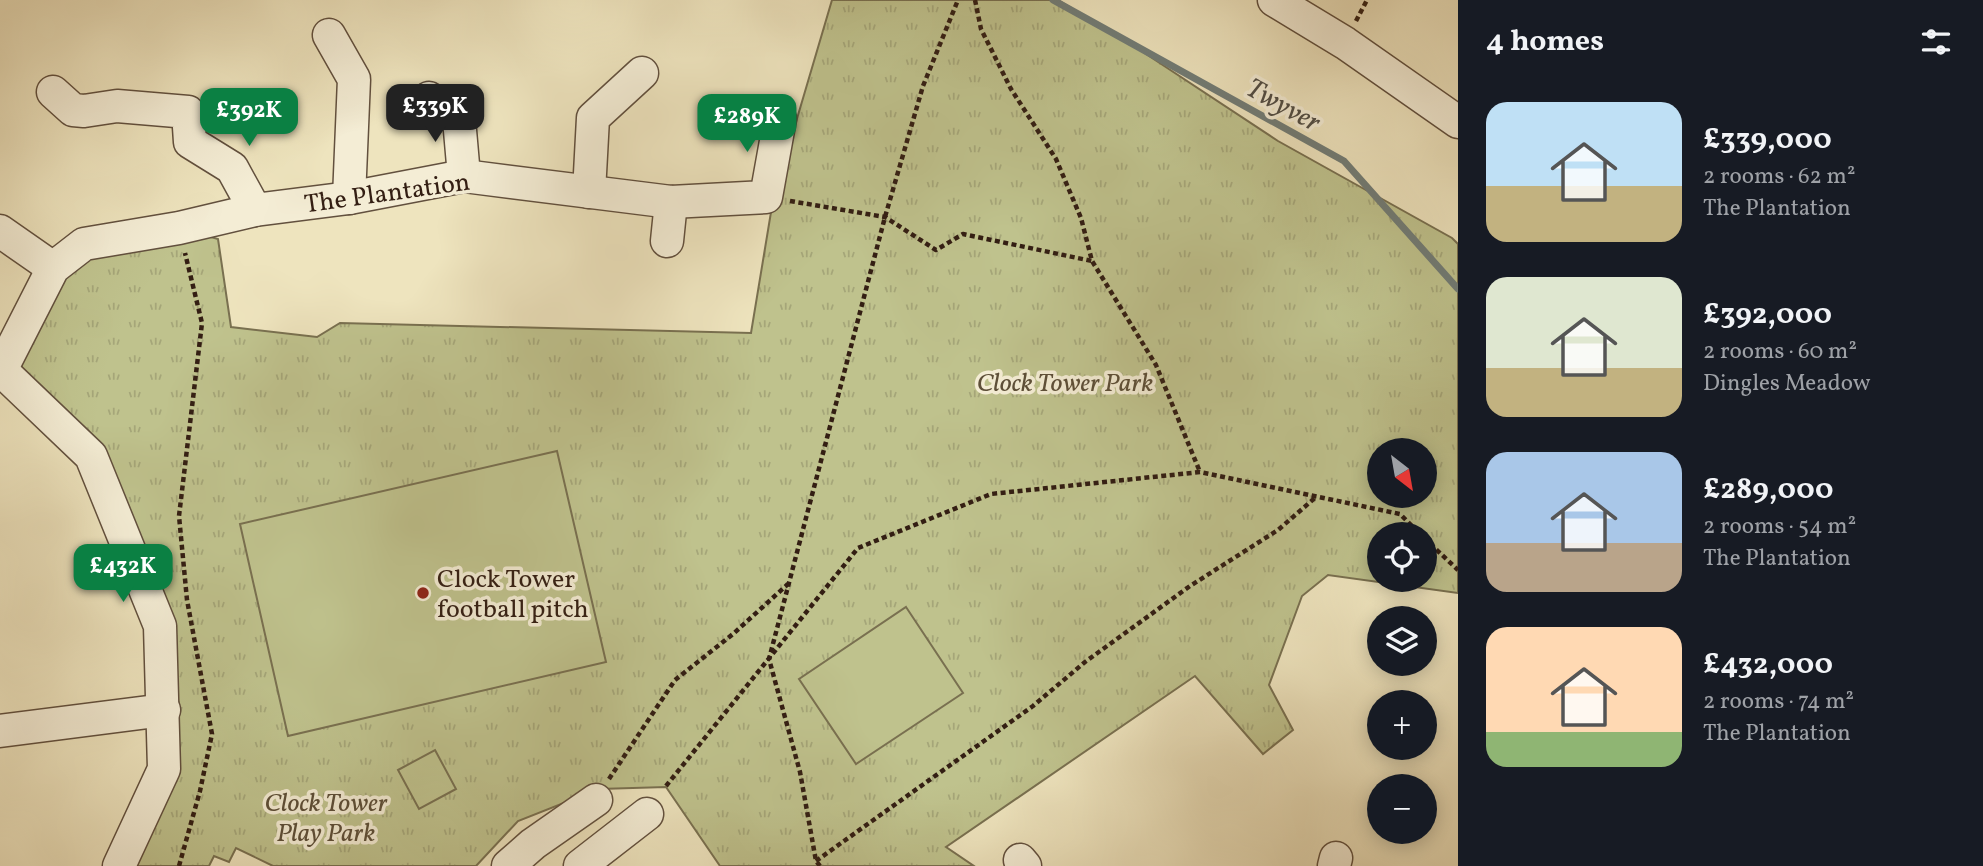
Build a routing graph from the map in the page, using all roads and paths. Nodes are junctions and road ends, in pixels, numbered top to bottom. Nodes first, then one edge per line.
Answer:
1 (958, 0) edge
2 (975, 0) edge
3 (1273, 0) edge
4 (329, 35) dead end
5 (642, 73) dead end
6 (52, 92) dead end
7 (429, 98) dead end
8 (780, 120) dead end
9 (1458, 122) edge
10 (464, 176) junction
11 (589, 192) junction
12 (766, 197) junction
13 (349, 198) junction
14 (671, 202) junction
15 (255, 210) junction
16 (885, 217) junction
17 (179, 228) junction
18 (0, 231) edge
19 (667, 241) dead end
20 (1093, 261) junction
21 (53, 268) junction
22 (1, 371) edge
23 (1200, 472) junction
24 (1317, 497) junction
25 (1408, 522) edge
26 (1437, 550) edge
27 (1458, 570) edge
28 (789, 583) junction
29 (769, 659) junction
30 (164, 710) junction
31 (0, 731) edge
32 (666, 786) dead end
33 (596, 800) joint
34 (647, 814) dead end
35 (542, 855) edge
36 (818, 864) edge
37 (119, 866) edge
38 (179, 866) edge
39 (508, 866) edge
40 (580, 866) edge

1 - 16 path
2 - 20 path
3 - 9 street
4 - 13 street
5 - 11 street
6 - 15 street
7 - 10 street
8 - 12 street
10 - 11 street, The Plantation
10 - 13 street, The Plantation
11 - 14 street, The Plantation
12 - 14 street, The Plantation
12 - 16 path
13 - 15 street, The Plantation
14 - 19 street
15 - 17 street, The Plantation
16 - 20 path
16 - 28 path
17 - 21 street, The Plantation
17 - 38 path
18 - 21 street
20 - 23 path
21 - 22 street, The Plantation
22 - 30 street, The Plantation
23 - 24 path
23 - 29 path
24 - 25 path
24 - 36 path
26 - 27 path
28 - 29 path
28 - 33 path
29 - 32 path
29 - 36 path
30 - 31 street
30 - 37 street, The Plantation
33 - 35 street
34 - 40 street
35 - 39 street

